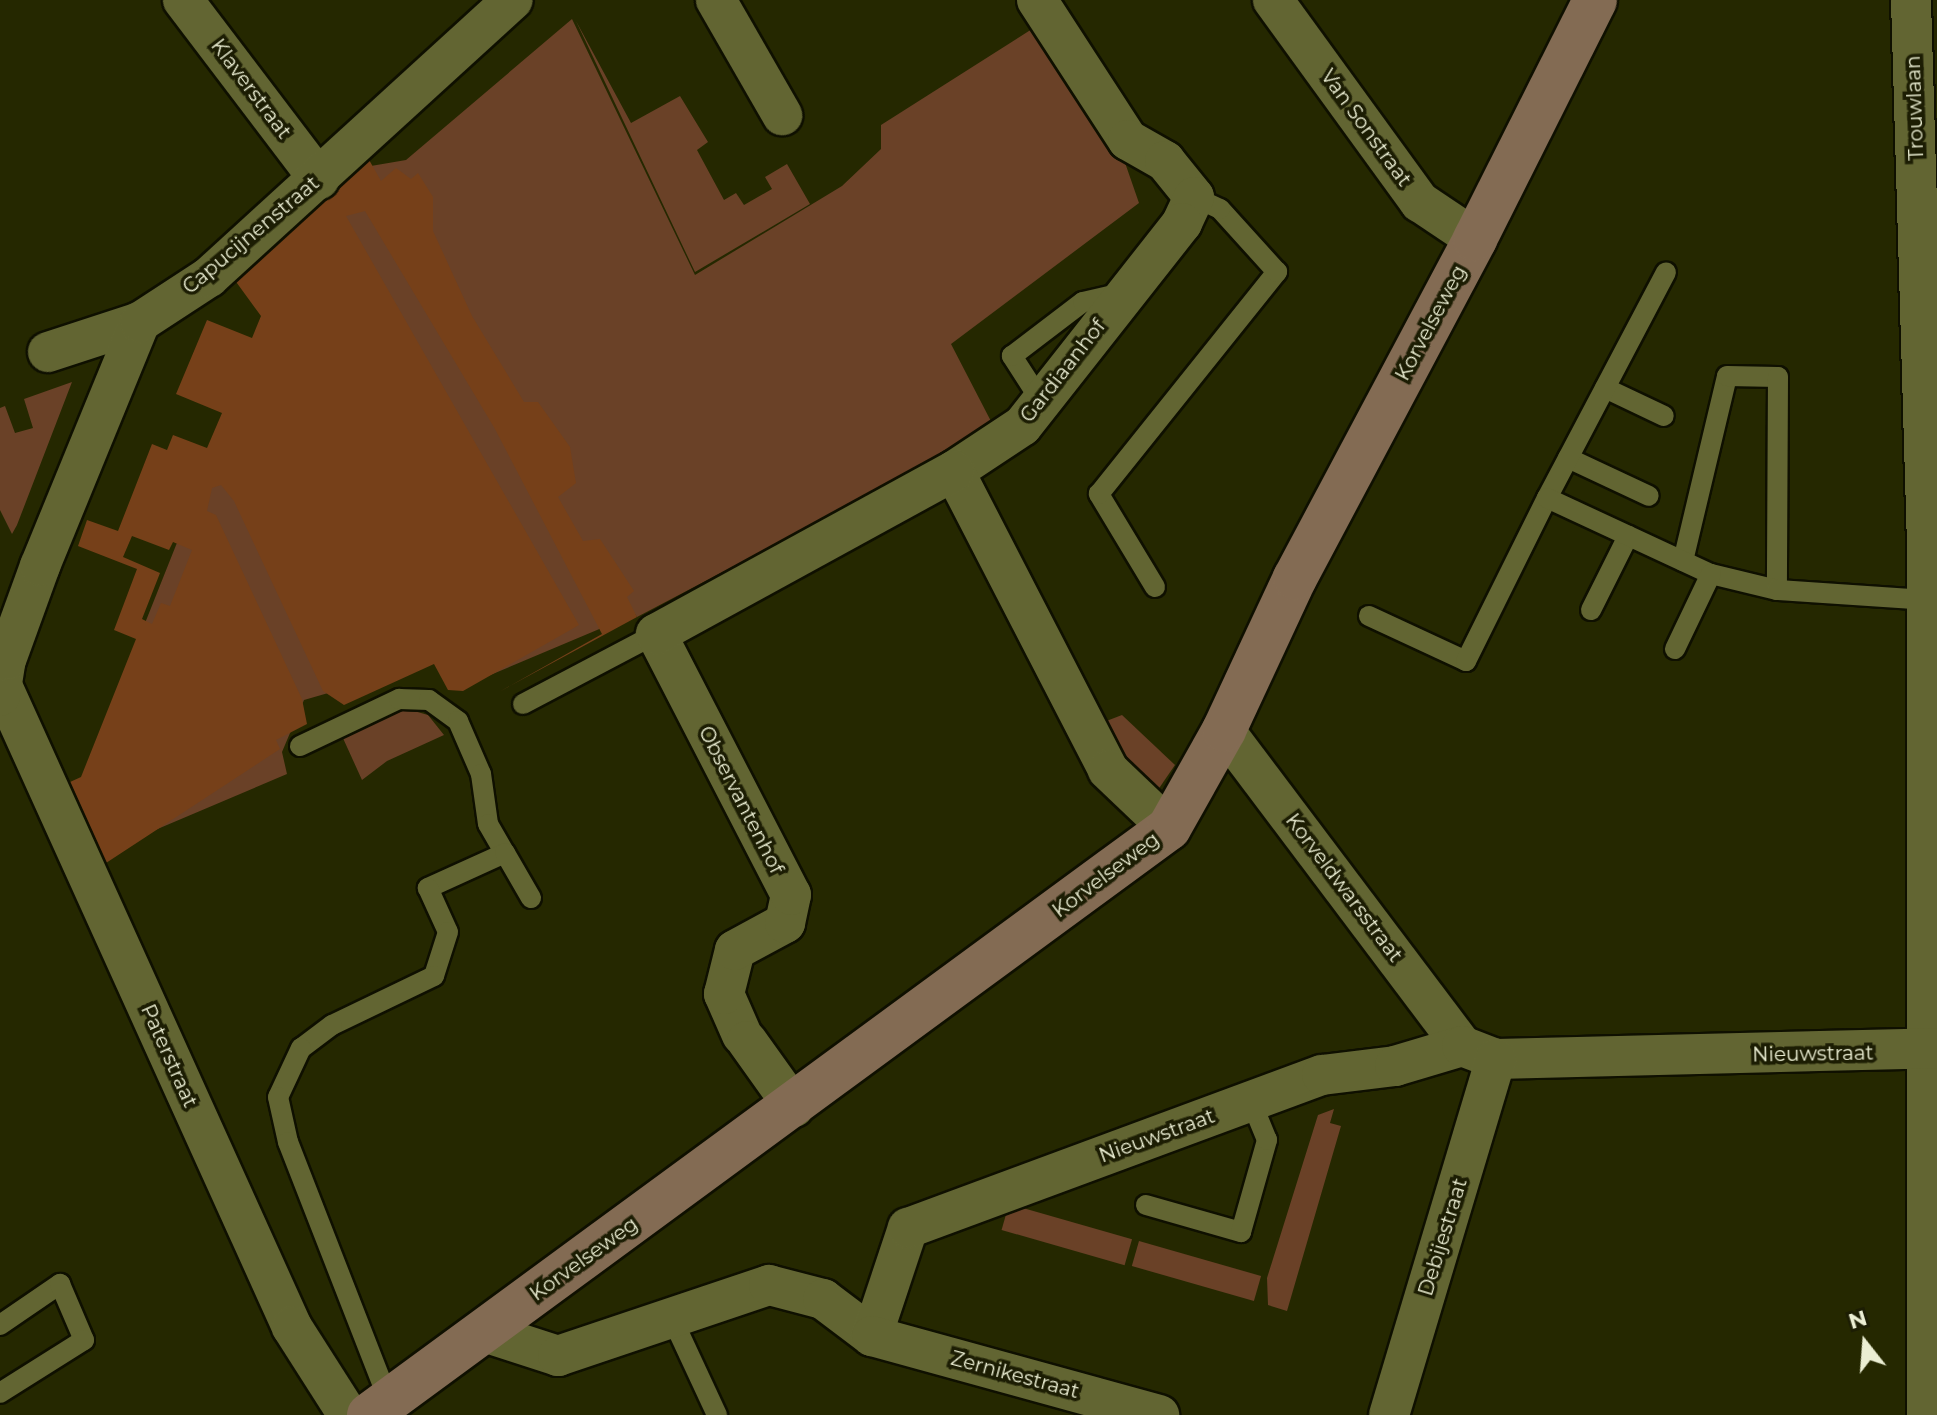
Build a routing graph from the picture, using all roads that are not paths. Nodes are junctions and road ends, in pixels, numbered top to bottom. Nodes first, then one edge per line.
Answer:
1 (183, 0) edge
2 (716, 0) edge
3 (1037, 0) edge
4 (1273, 0) edge
5 (1595, 0) edge
6 (498, 4) edge
7 (1920, 8) edge
8 (782, 115) dead end
9 (319, 179) junction
10 (1194, 197) junction
11 (1475, 239) junction
12 (1929, 264) edge
13 (1666, 272) dead end
14 (140, 322) junction
15 (48, 352) dead end
16 (1605, 388) junction
17 (1664, 416) dead end
18 (1568, 458) junction
19 (954, 471) junction
20 (1649, 496) dead end
21 (1547, 498) junction
22 (1628, 536) junction
23 (1932, 545) edge
24 (1683, 561) junction
25 (1711, 574) junction
26 (1155, 587) dead end
27 (1777, 590) junction
28 (1927, 600) junction
29 (1591, 610) dead end
30 (1369, 616) dead end
31 (656, 634) junction
32 (1675, 649) dead end
33 (3, 674) edge
34 (523, 704) dead end
35 (1224, 730) junction
36 (300, 746) dead end
37 (1169, 828) junction
38 (505, 853) junction
39 (531, 898) dead end
40 (1932, 1048) edge
41 (1479, 1053) junction
42 (1251, 1101) junction
43 (794, 1107) junction
44 (1146, 1205) dead end
45 (672, 1318) junction
46 (0, 1325) edge
47 (484, 1332) junction
48 (872, 1336) junction
49 (0, 1393) edge
50 (386, 1410) edge
51 (348, 1415) edge
52 (717, 1415) edge
53 (1159, 1415) edge
54 (1389, 1415) edge
55 (1927, 1415) edge

1 - 9 street, Klaverstraat
2 - 8 street
3 - 10 street
4 - 11 street, Van Sonstraat
5 - 11 street, Korvelseweg
6 - 9 street, Capucijnenstraat
7 - 12 street, Trouwlaan
9 - 14 street, Capucijnenstraat
10 - 19 street, Gardiaanhof
10 - 26 lane
11 - 35 street, Korvelseweg
12 - 23 street, Trouwlaan
13 - 16 lane
14 - 15 street, Capucijnenstraat
14 - 33 street
16 - 17 lane
16 - 18 lane
18 - 20 lane
18 - 21 lane
19 - 31 street
19 - 37 street
21 - 22 lane
21 - 30 lane
22 - 24 lane
22 - 29 lane
23 - 28 street, Trouwlaan
24 - 25 lane
24 - 27 lane
25 - 27 lane
25 - 32 lane
27 - 28 lane
28 - 40 street, Trouwlaan
31 - 34 lane
31 - 43 street, Observantenhof
33 - 51 street, Paterstraat
35 - 37 street, Korvelseweg
35 - 41 street, Korveldwarsstraat
36 - 38 lane
37 - 43 street, Korvelseweg
38 - 39 lane
38 - 50 lane
40 - 41 street, Nieuwstraat
40 - 55 street, Trouwlaan
41 - 42 street, Nieuwstraat
41 - 54 street, Debijestraat
42 - 44 lane
42 - 48 street, Nieuwstraat
43 - 47 street, Korvelseweg
45 - 47 street
45 - 48 street
45 - 52 lane
46 - 49 lane
47 - 50 street, Korvelseweg
48 - 53 street, Zernikestraat

